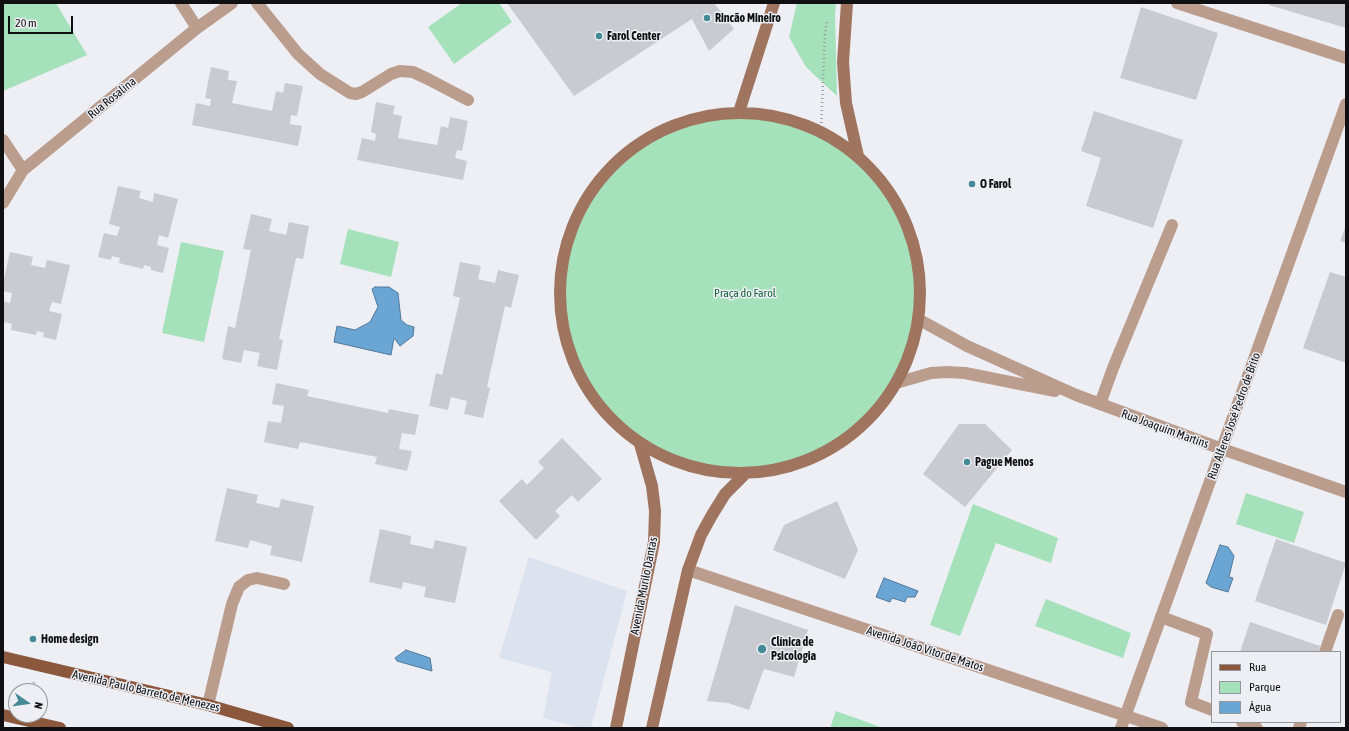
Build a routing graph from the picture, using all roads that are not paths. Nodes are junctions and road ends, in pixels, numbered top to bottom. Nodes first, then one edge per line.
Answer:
1 (181, 3) edge
2 (232, 3) edge
3 (257, 3) edge
4 (774, 3) edge
5 (847, 3) edge
6 (1177, 3) edge
7 (197, 28) junction
8 (1346, 58) edge
9 (468, 100) dead end
10 (1346, 104) edge
11 (738, 112) junction
12 (3, 140) edge
13 (858, 156) junction
14 (23, 170) junction
15 (3, 203) edge
16 (1172, 225) dead end
17 (918, 319) junction
18 (896, 383) junction
19 (1076, 396) junction
20 (1100, 404) junction
21 (640, 444) junction
22 (1222, 449) junction
23 (745, 474) junction
24 (1346, 492) edge
25 (688, 570) junction
26 (284, 584) dead end
27 (1338, 615) dead end
28 (1161, 617) junction
29 (1325, 651) edge
30 (3, 657) edge
31 (208, 705) junction
32 (1211, 710) edge
33 (3, 714) edge
34 (1126, 716) junction
35 (1244, 723) edge
36 (60, 728) edge
37 (288, 728) edge
38 (616, 728) edge
39 (652, 728) edge
40 (1121, 728) edge
41 (1162, 728) edge
42 (1257, 728) edge

1 - 7 street
2 - 7 street, Rua Rosalina
3 - 9 street
4 - 11 main road
5 - 13 main road
6 - 8 street
7 - 14 street, Rua Rosalina
10 - 22 street, Rua Alferes José Pedro de Brito
11 - 13 main road
11 - 21 main road
12 - 14 street
13 - 17 main road
14 - 15 street, Rua Rosalina
16 - 20 street
17 - 18 main road
17 - 19 street, Rua Joaquim Martins
18 - 19 street, Rua Joaquim Martins
18 - 23 main road
19 - 20 street, Rua Joaquim Martins
20 - 22 street, Rua Joaquim Martins
21 - 23 main road
21 - 38 main road, Avenida Murilo Dantas
22 - 24 street, Rua Joaquim Martins
22 - 28 street, Rua Alferes José Pedro de Brito
23 - 25 main road
25 - 34 street, Avenida João Vitor de Matos
25 - 39 main road
26 - 31 street
27 - 29 street
28 - 32 street
28 - 34 street, Rua Alferes José Pedro de Brito
30 - 31 main road, Avenida Paulo Barreto de Menezes
31 - 37 main road, Avenida Paulo Barreto de Menezes
33 - 36 main road
34 - 40 street, Rua Alferes José Pedro de Brito
34 - 41 street, Avenida João Vitor de Matos
35 - 42 street

